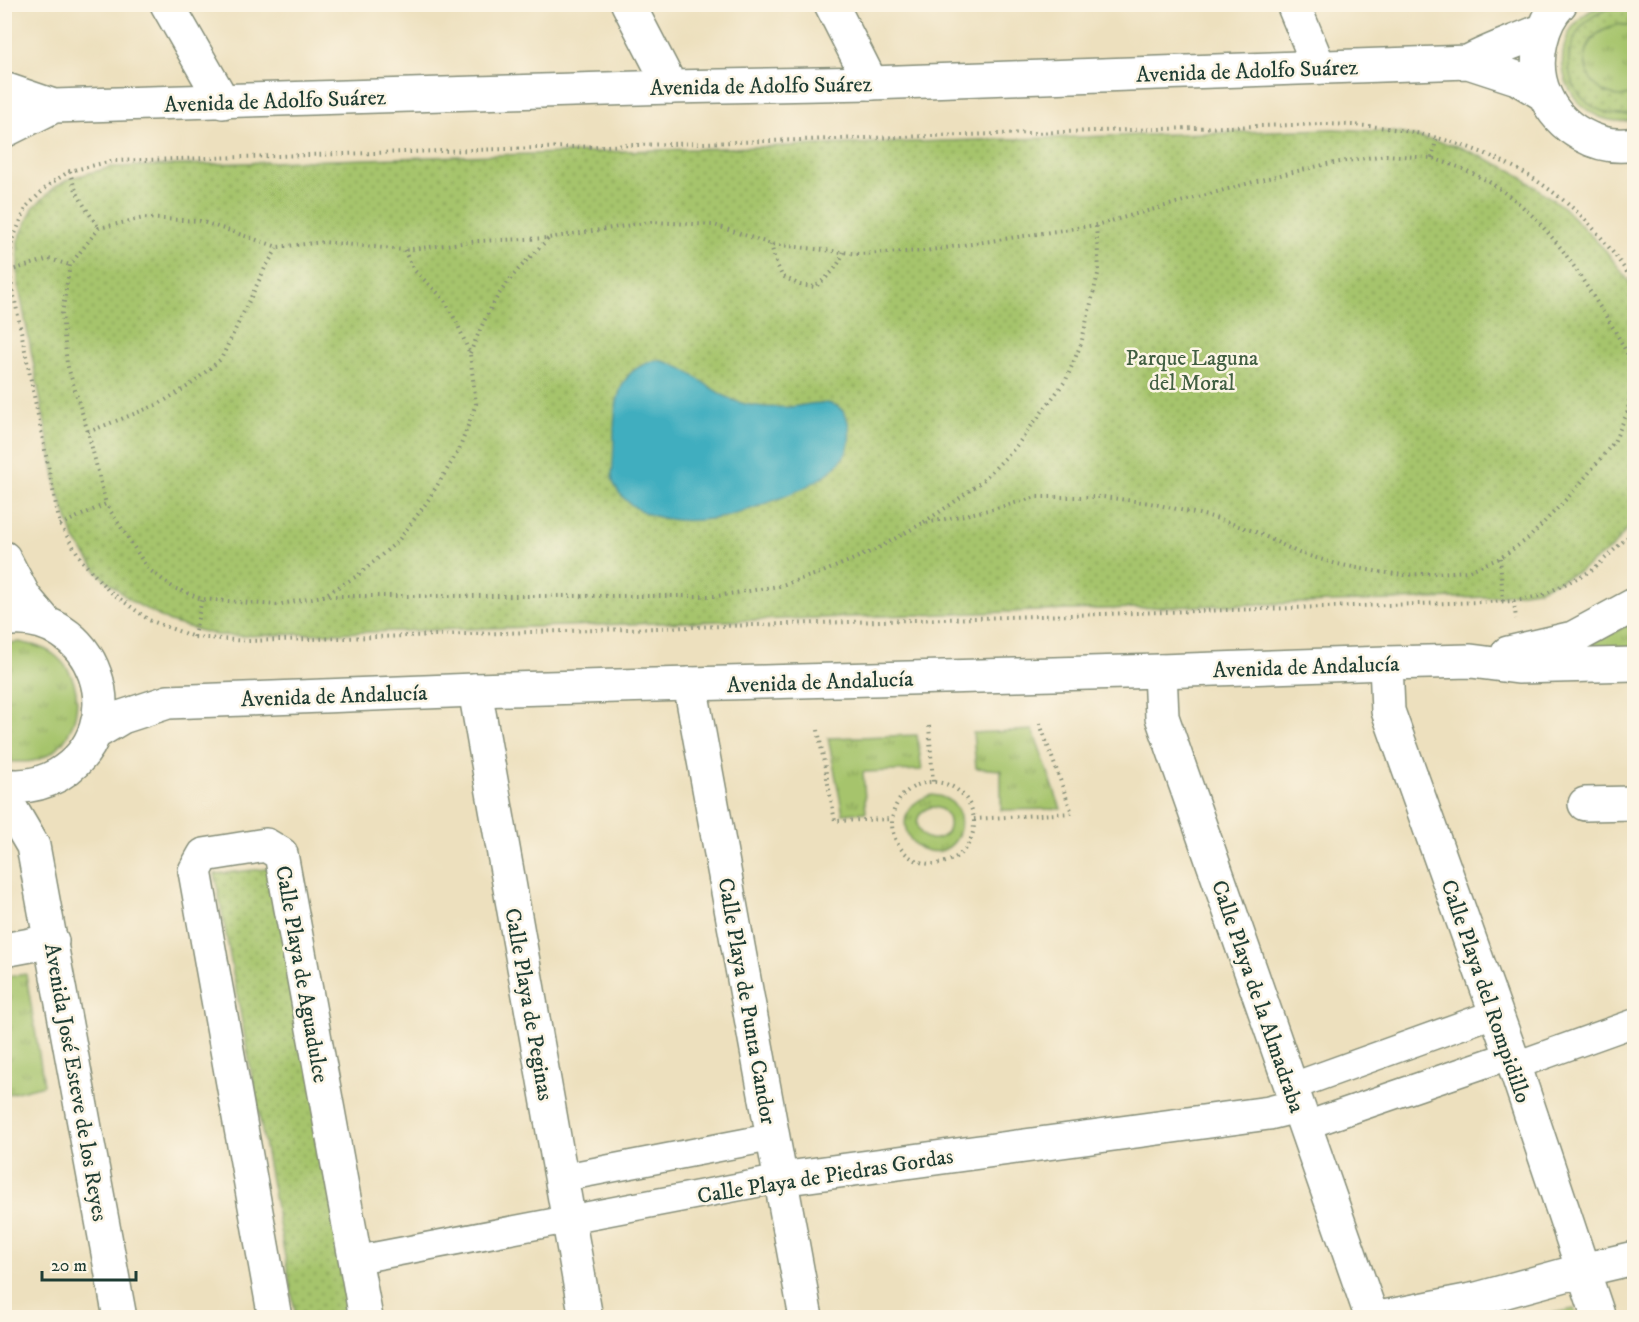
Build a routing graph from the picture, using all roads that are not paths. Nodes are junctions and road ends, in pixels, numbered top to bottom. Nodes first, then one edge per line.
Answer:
1 (167, 4) edge
2 (628, 4) edge
3 (831, 4) edge
4 (1293, 4) edge
5 (1551, 17) edge
6 (1468, 62) junction
7 (1319, 67) junction
8 (871, 83) junction
9 (670, 87) junction
10 (4, 89) edge
11 (1545, 95) junction
12 (223, 102) junction
13 (54, 106) junction
14 (4, 131) edge
15 (1632, 148) edge
16 (4, 558) edge
17 (1635, 605) edge
18 (4, 620) edge
19 (47, 624) junction
20 (1471, 661) junction
21 (1386, 663) junction
22 (1635, 664) edge
23 (1160, 671) junction
24 (97, 676) junction
25 (690, 684) junction
26 (475, 690) junction
27 (168, 702) junction
28 (95, 733) junction
29 (50, 779) junction
30 (4, 785) edge
31 (4, 800) edge
32 (1635, 803) edge
33 (1585, 804) dead end
34 (33, 846) junction
35 (52, 941) junction
36 (4, 950) edge
37 (1496, 1013) junction
38 (1635, 1023) edge
39 (1513, 1060) junction
40 (1297, 1106) junction
41 (773, 1137) junction
42 (561, 1178) junction
43 (780, 1179) junction
44 (568, 1219) junction
45 (1635, 1258) edge
46 (355, 1260) junction
47 (1583, 1270) junction
48 (120, 1317) edge
49 (275, 1317) edge
50 (366, 1317) edge
51 (586, 1317) edge
52 (806, 1317) edge
53 (1372, 1317) edge
54 (1380, 1317) edge
55 (1599, 1317) edge

1 - 12 street
2 - 9 street
3 - 8 street
4 - 7 street
5 - 6 street, Avenida de Adolfo Suárez
5 - 11 street
6 - 7 street, Avenida de Adolfo Suárez
6 - 11 street, Avenida de Adolfo Suárez
7 - 8 street, Avenida de Adolfo Suárez
8 - 9 street, Avenida de Adolfo Suárez
9 - 12 street, Avenida de Adolfo Suárez
10 - 13 street, Avenida de Adolfo Suárez
11 - 15 street
12 - 13 street, Avenida de Adolfo Suárez
13 - 14 street, Avenida de Adolfo Suárez
16 - 19 street
17 - 20 street, Avenida de Andalucía
18 - 19 street
19 - 24 street
20 - 21 street, Avenida de Andalucía
20 - 22 street, Avenida de Andalucía
21 - 23 street, Avenida de Andalucía
21 - 37 street, Calle Playa del Rompidillo
23 - 25 street, Avenida de Andalucía
23 - 40 street, Calle Playa de la Almadraba
24 - 27 street, Avenida de Andalucía
24 - 28 street
25 - 26 street, Avenida de Andalucía
25 - 41 street, Calle Playa de Punta Candor
26 - 27 street, Avenida de Andalucía
26 - 42 street, Calle Playa de Peginas
27 - 28 street, Avenida de Andalucía
28 - 29 street
29 - 30 street
29 - 34 street, Avenida José Esteve de los Reyes
31 - 34 street, Avenida José Esteve de los Reyes
32 - 33 street
34 - 35 street, Avenida José Esteve de los Reyes
35 - 36 street
35 - 48 street, Avenida José Esteve de los Reyes
37 - 39 street, Calle Playa del Rompidillo
37 - 40 street
38 - 39 street
39 - 40 street
39 - 47 street, Calle Playa del Rompidillo
40 - 43 street, Calle Playa de Piedras Gordas
40 - 53 street, Calle Playa de la Almadraba
41 - 42 street, Calle Playa de Piedras Gordas
41 - 43 street, Calle Playa de Punta Candor
42 - 44 street, Calle Playa de Peginas
43 - 44 street, Calle Playa de Piedras Gordas
43 - 52 street, Calle Playa de Punta Candor
44 - 46 street, Calle Playa de Piedras Gordas
44 - 51 street, Calle Playa de Peginas
45 - 47 street
46 - 49 street, Calle Playa de Aguadulce
46 - 50 street, Calle Playa de Aguadulce
47 - 54 street
47 - 55 street, Calle Playa del Rompidillo

